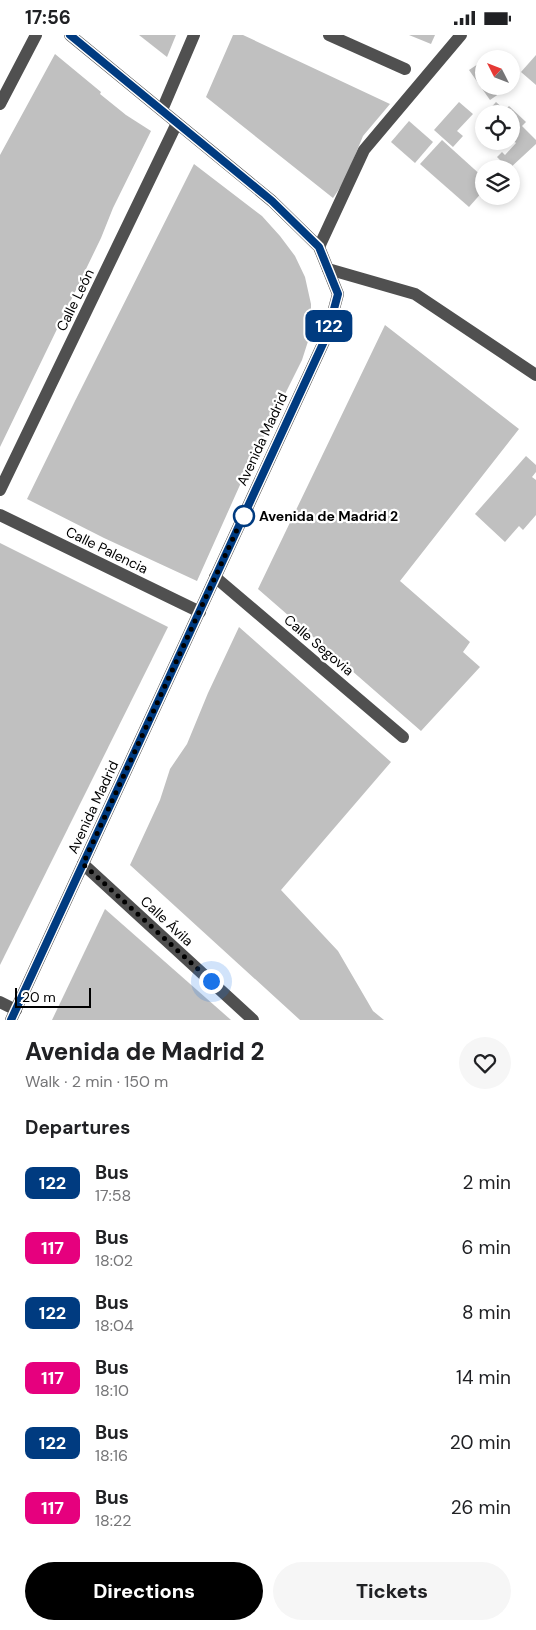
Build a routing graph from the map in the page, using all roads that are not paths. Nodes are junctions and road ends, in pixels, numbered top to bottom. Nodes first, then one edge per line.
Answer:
1 (36, 35) edge
2 (70, 35) edge
3 (194, 35) edge
4 (329, 35) edge
5 (462, 35) edge
6 (406, 69) dead end
7 (0, 104) edge
8 (162, 110) junction
9 (177, 123) junction
10 (319, 247) junction
11 (328, 269) junction
12 (536, 375) edge
13 (0, 490) edge
14 (0, 515) edge
15 (215, 577) junction
16 (200, 612) junction
17 (403, 737) dead end
18 (83, 864) junction
19 (0, 1002) edge
20 (13, 1015) edge
21 (253, 1020) edge

1 - 7 street
2 - 8 street, Avenida Madrid
3 - 8 street
4 - 6 street
5 - 10 street
8 - 9 street, Avenida Madrid
9 - 10 street, Avenida Madrid
9 - 13 street, Calle León
10 - 11 street, Avenida Madrid
11 - 12 street
11 - 15 street, Avenida Madrid
14 - 16 street, Calle Palencia
15 - 16 street, Avenida Madrid
15 - 17 street, Calle Segovia
16 - 18 street, Avenida Madrid
18 - 20 street, Avenida Madrid
18 - 21 street, Calle Ávila
19 - 20 street

